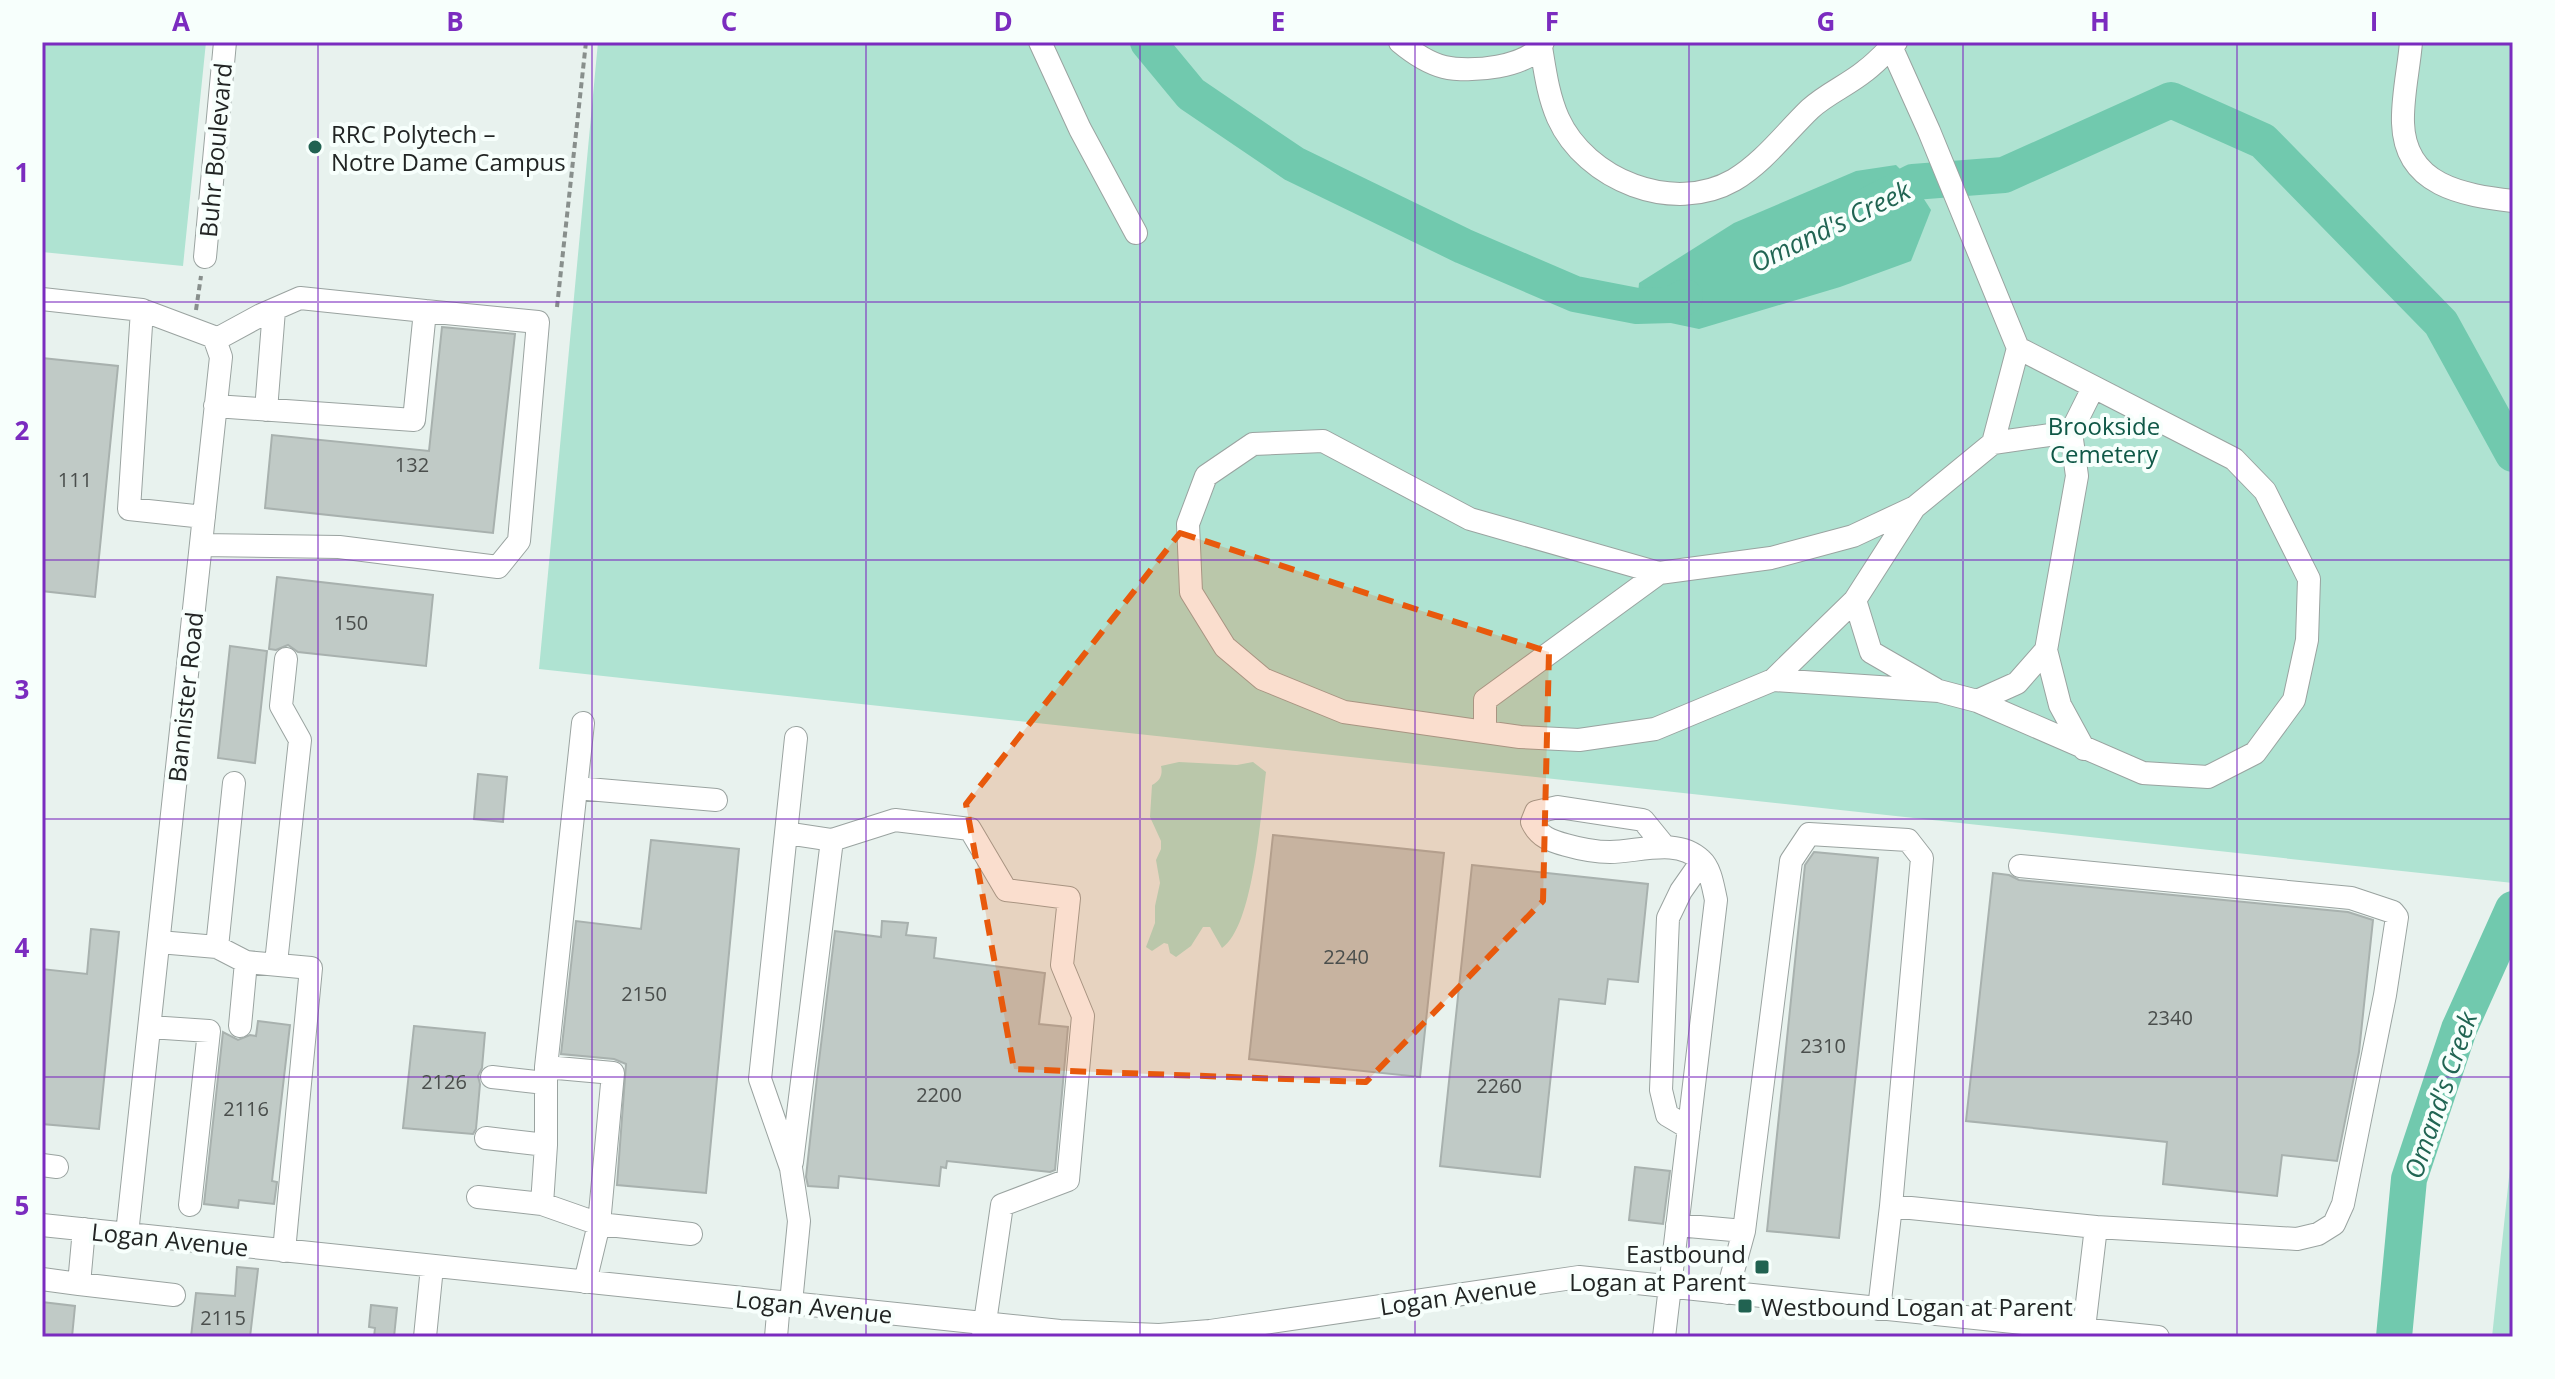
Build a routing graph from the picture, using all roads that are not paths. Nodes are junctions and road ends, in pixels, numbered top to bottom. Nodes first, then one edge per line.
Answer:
1 (225, 42) edge
2 (1040, 42) edge
3 (1400, 42) edge
4 (2411, 42) edge
5 (1892, 43) edge
6 (1542, 44) edge
7 (2513, 201) edge
8 (1136, 233) dead end
9 (205, 257) road end
10 (42, 299) edge
11 (142, 310) junction
12 (274, 310) junction
13 (425, 311) junction
14 (215, 340) junction
15 (2018, 348) junction
16 (2093, 388) junction
17 (215, 406) junction
18 (266, 410) junction
19 (2071, 432) junction
20 (1993, 443) junction
21 (1915, 507) junction
22 (204, 517) junction
23 (201, 545) junction
24 (1659, 573) junction
25 (1855, 600) junction
26 (2046, 650) junction
27 (286, 659) dead end
28 (1773, 680) junction
29 (1939, 691) junction
30 (1977, 701) junction
31 (583, 723) dead end
32 (1485, 732) junction
33 (796, 738) dead end
34 (2084, 749) junction
35 (234, 783) dead end
36 (576, 788) junction
37 (716, 800) dead end
38 (786, 833) junction
39 (832, 840) junction
40 (1665, 847) junction
41 (1702, 861) junction
42 (2020, 866) dead end
43 (159, 942) junction
44 (217, 947) junction
45 (246, 962) junction
46 (276, 963) junction
47 (240, 1026) dead end
48 (150, 1027) junction
49 (545, 1075) junction
50 (492, 1077) dead end
51 (1689, 1128) junction
52 (486, 1138) dead end
53 (546, 1145) junction
54 (791, 1168) junction
55 (478, 1197) dead end
56 (542, 1204) junction
57 (190, 1205) dead end
58 (1891, 1206) junction
59 (599, 1224) junction
60 (42, 1225) edge
61 (1677, 1225) junction
62 (2096, 1227) junction
63 (84, 1229) junction
64 (1744, 1231) junction
65 (127, 1234) junction
66 (691, 1234) dead end
67 (284, 1251) junction
68 (432, 1267) junction
69 (42, 1279) edge
70 (585, 1282) junction
71 (79, 1284) junction
72 (1669, 1287) junction
73 (1727, 1293) junction
74 (174, 1295) dead end
75 (785, 1303) junction
76 (1879, 1309) junction
77 (984, 1330) edge
78 (2083, 1334) edge
79 (425, 1337) edge
80 (776, 1337) edge
81 (1664, 1337) edge
82 (2158, 1337) edge

1 - 9 street, Buhr Boulevard
2 - 8 street
3 - 6 street
4 - 7 street
5 - 6 street
5 - 15 street
10 - 11 street
11 - 14 street
11 - 22 street
12 - 13 street
12 - 14 street
12 - 18 street
13 - 18 street
13 - 23 street
14 - 17 street, Bannister Road
15 - 16 street
15 - 20 street
16 - 19 street
16 - 34 street
17 - 18 street
17 - 22 street, Bannister Road
19 - 20 street
19 - 26 street
20 - 21 street
21 - 24 street
21 - 25 street
22 - 23 street, Bannister Road
23 - 43 street, Bannister Road
24 - 32 street
24 - 32 street
25 - 28 street
25 - 29 street
26 - 30 street
26 - 34 street
27 - 46 street
28 - 29 street
28 - 32 street
29 - 30 street
30 - 34 street
31 - 36 street
33 - 38 street
35 - 44 street
36 - 37 street
36 - 49 street
38 - 39 street
38 - 54 street
39 - 54 street
39 - 77 street
40 - 40 street
40 - 41 street
41 - 51 street
41 - 51 street
42 - 62 street
43 - 44 street
43 - 48 street, Bannister Road
44 - 45 street
45 - 46 street
45 - 47 street
46 - 67 street
48 - 57 street
48 - 65 street, Bannister Road
49 - 50 street
49 - 53 street
49 - 59 street
51 - 61 street
52 - 53 street
53 - 56 street
54 - 75 street
55 - 56 street
56 - 59 street
58 - 62 street
58 - 64 street
58 - 76 street
59 - 66 street
59 - 70 street
60 - 63 street, Logan Avenue
61 - 64 street
61 - 72 street
62 - 78 street
63 - 65 street, Logan Avenue
63 - 71 street
64 - 73 street
65 - 67 street, Logan Avenue
67 - 68 street, Logan Avenue
68 - 70 street, Logan Avenue
68 - 79 street
69 - 71 street
70 - 75 street, Logan Avenue
71 - 74 street
72 - 73 street, Logan Avenue
72 - 77 street, Logan Avenue
72 - 81 street
73 - 76 street, Logan Avenue
75 - 77 street, Logan Avenue
75 - 80 street
76 - 78 street, Logan Avenue
78 - 82 street, Logan Avenue

